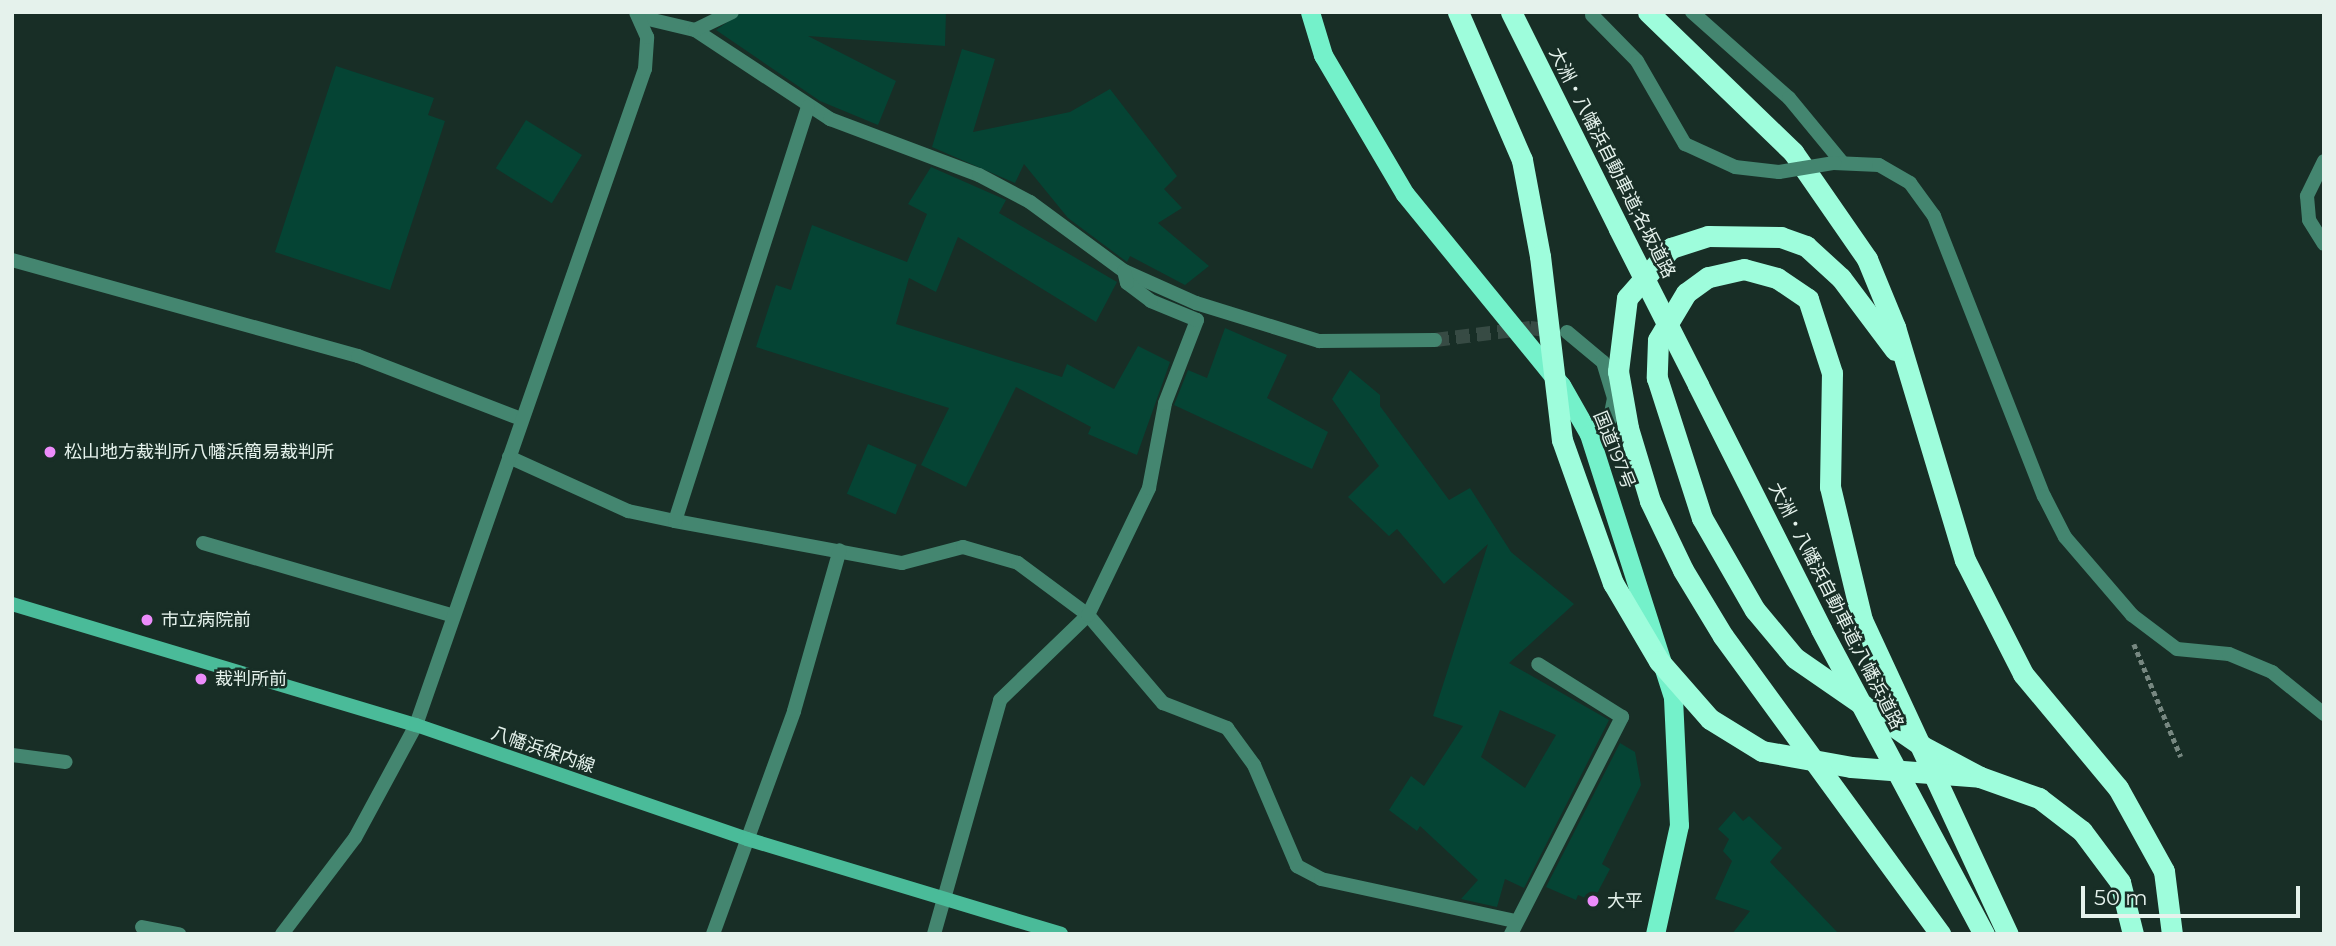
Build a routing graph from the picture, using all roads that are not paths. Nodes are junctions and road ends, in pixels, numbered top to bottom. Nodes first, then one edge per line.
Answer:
1 (732, 12) edge
2 (1310, 12) edge
3 (1458, 12) edge
4 (1511, 12) edge
5 (1648, 12) edge
6 (1692, 12) edge
7 (638, 15) edge
8 (1592, 15) dead end
9 (695, 30) junction
10 (808, 107) junction
11 (2324, 161) edge
12 (1838, 162) junction
13 (2324, 244) edge
14 (12, 260) edge
15 (1124, 271) junction
16 (1653, 296) joint
17 (1567, 332) tunnel mouth
18 (1436, 340) tunnel mouth
19 (1905, 363) junction
20 (521, 418) junction
21 (1589, 434) junction
22 (509, 457) junction
23 (675, 521) junction
24 (204, 543) dead end
25 (840, 550) junction
26 (12, 604) edge
27 (451, 615) junction
28 (1088, 615) junction
29 (1538, 664) dead end
30 (2324, 714) edge
31 (416, 725) junction
32 (12, 755) edge
33 (66, 762) dead end
34 (1980, 777) junction
35 (747, 839) junction
36 (945, 899) junction
37 (142, 927) dead end
38 (1514, 927) edge
39 (179, 934) edge
40 (282, 934) edge
41 (713, 934) edge
42 (934, 934) edge
43 (1061, 934) edge
44 (1655, 934) edge
45 (1940, 934) edge
46 (1984, 934) edge
47 (2008, 934) edge
48 (2133, 934) edge
49 (2172, 934) edge

1 - 9 street
2 - 21 highway, 国道197号
3 - 34 highway, bridge
4 - 16 highway, 大洲・八幡浜自動車道;名坂道路, bridge
5 - 19 highway
6 - 12 street
7 - 9 street
7 - 20 street
8 - 12 street, bridge
9 - 10 street
10 - 15 street
10 - 23 street
11 - 13 street
12 - 30 street
14 - 20 street
15 - 18 street
15 - 28 street
16 - 46 highway, 大洲・八幡浜自動車道;八幡浜道路, bridge
17 - 21 street
19 - 45 highway, bridge
19 - 49 highway
20 - 22 street
21 - 44 highway, 国道197号
22 - 23 street
22 - 27 street
23 - 25 street
24 - 27 street
25 - 28 street
25 - 35 street
26 - 31 main road, 八幡浜保内線
27 - 31 street
28 - 36 street
28 - 38 street
29 - 38 street
31 - 35 main road, 八幡浜保内線
31 - 40 street
32 - 33 street
34 - 47 highway, bridge
34 - 48 highway
35 - 36 main road, 八幡浜保内線
35 - 41 street
36 - 42 street
36 - 43 main road, 八幡浜保内線
37 - 39 street

